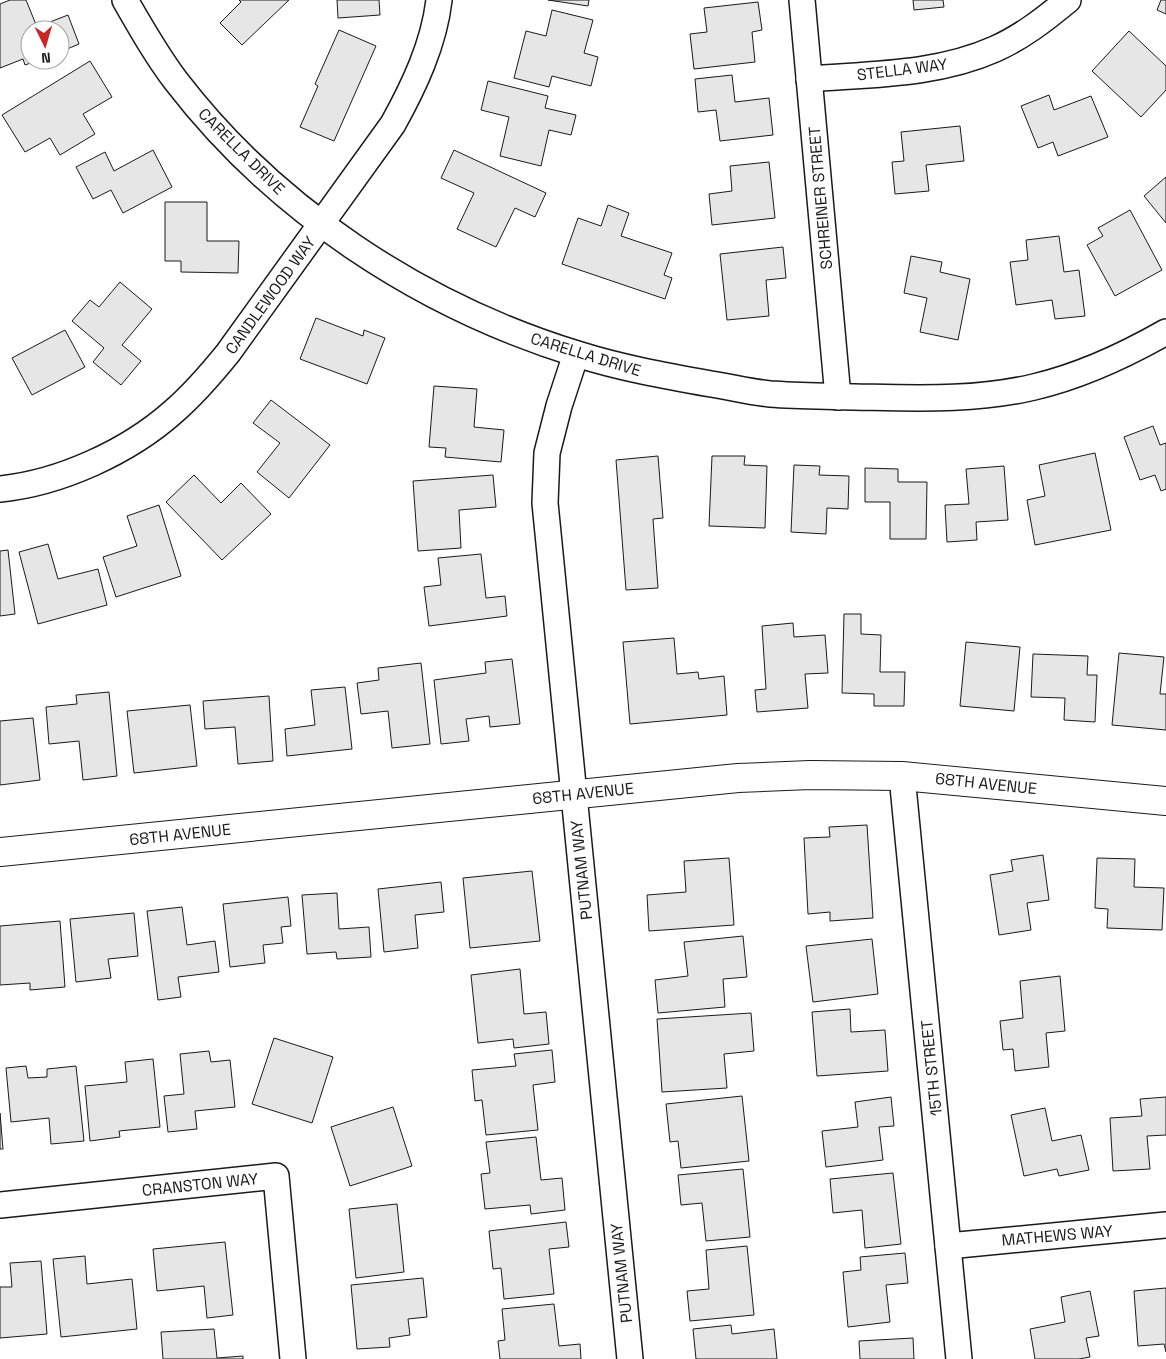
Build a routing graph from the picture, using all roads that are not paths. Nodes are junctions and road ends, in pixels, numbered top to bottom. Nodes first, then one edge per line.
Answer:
1 (125, 0) edge
2 (440, 0) edge
3 (802, 0) edge
4 (1068, 0) edge
5 (810, 79) junction
6 (322, 224) junction
7 (1166, 332) edge
8 (576, 354) junction
9 (838, 396) junction
10 (0, 489) edge
11 (902, 776) junction
12 (573, 794) junction
13 (1166, 801) edge
14 (0, 852) edge
15 (0, 1205) edge
16 (1166, 1225) edge
17 (948, 1246) junction
18 (294, 1359) edge
19 (630, 1359) edge
20 (959, 1359) edge

1 - 6 street, CARELLA DRIVE
2 - 6 street, CANDLEWOOD WAY
3 - 5 street, SCHREINER STREET
4 - 5 street, STELLA WAY
5 - 9 street, SCHREINER STREET
6 - 8 street, CARELLA DRIVE
6 - 10 street, CANDLEWOOD WAY
7 - 9 street, CARELLA DRIVE
8 - 9 street, CARELLA DRIVE
8 - 12 street, PUTNAM WAY
11 - 12 street, 68TH AVENUE
11 - 13 street, 68TH AVENUE
11 - 17 street, 15TH STREET
12 - 14 street, 68TH AVENUE
12 - 19 street, PUTNAM WAY
15 - 18 street, CRANSTON WAY
16 - 17 street, MATHEWS WAY
17 - 20 street, 15TH STREET

